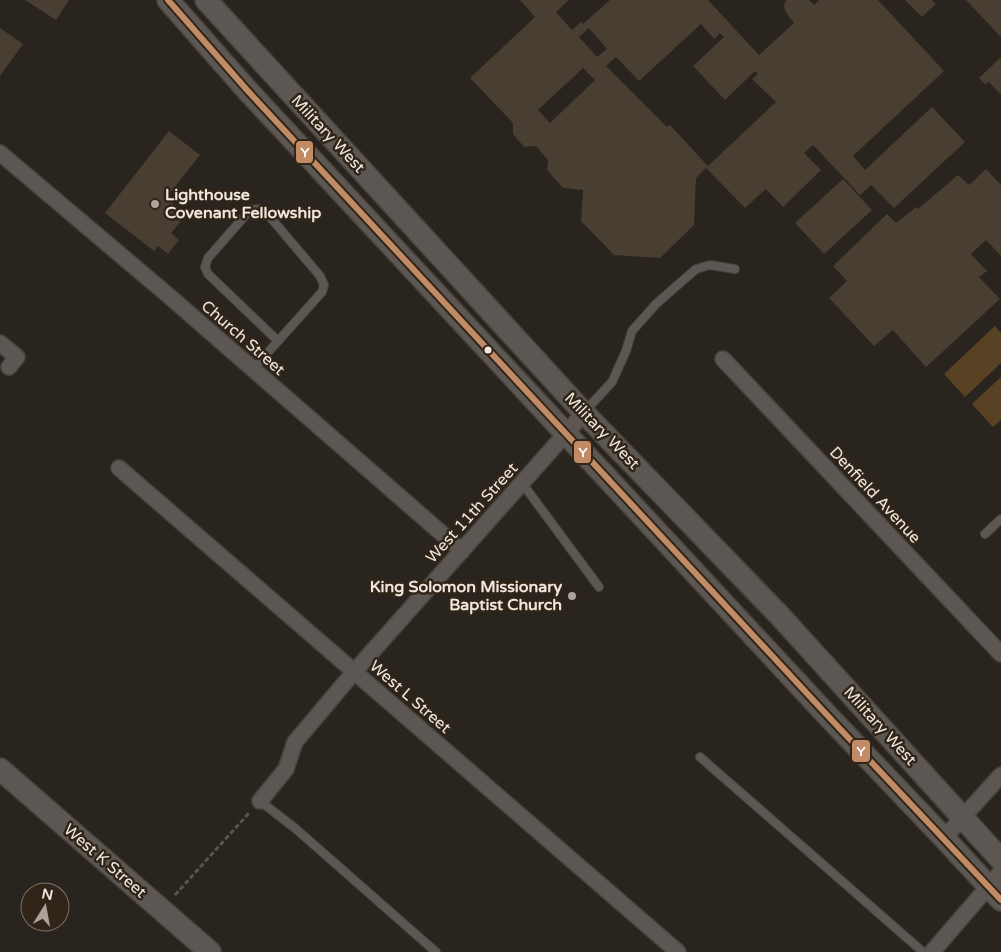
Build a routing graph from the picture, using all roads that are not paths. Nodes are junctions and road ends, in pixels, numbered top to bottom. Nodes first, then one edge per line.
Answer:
1 (168, 0) edge
2 (206, 0) edge
3 (0, 153) edge
4 (735, 269) dead end
5 (278, 341) junction
6 (0, 343) edge
7 (723, 359) dead end
8 (9, 367) dead end
9 (253, 369) junction
10 (584, 412) junction
11 (566, 433) junction
12 (119, 468) dead end
13 (522, 482) junction
14 (1001, 519) edge
15 (985, 534) dead end
16 (462, 551) junction
17 (599, 587) dead end
18 (1001, 654) edge
19 (354, 672) junction
20 (700, 757) dead end
21 (0, 769) edge
22 (1001, 776) edge
23 (260, 801) joint
24 (963, 819) junction
25 (944, 838) junction
26 (1001, 860) edge
27 (997, 886) edge
28 (210, 952) edge
29 (436, 952) edge
30 (678, 952) edge
31 (923, 952) edge
32 (932, 952) edge

1 - 11 main road, Military West
2 - 10 main road, Military West
3 - 9 street, Church Street
4 - 10 lane
5 - 5 lane
5 - 9 lane
6 - 8 street
7 - 18 street, Denfield Avenue
9 - 16 street, Church Street
10 - 11 street, West 11th Street
10 - 24 main road, Military West
11 - 13 street, West 11th Street
11 - 25 main road, Military West
12 - 19 street, West L Street
13 - 16 street, West 11th Street
13 - 17 lane
14 - 15 lane
16 - 19 street, West 11th Street
19 - 23 street, West 11th Street
19 - 30 street, West L Street
20 - 31 lane
21 - 28 main road, West K Street
22 - 24 street
23 - 29 lane
24 - 25 street
24 - 26 main road, Military West
25 - 27 main road, Military West
27 - 32 street

